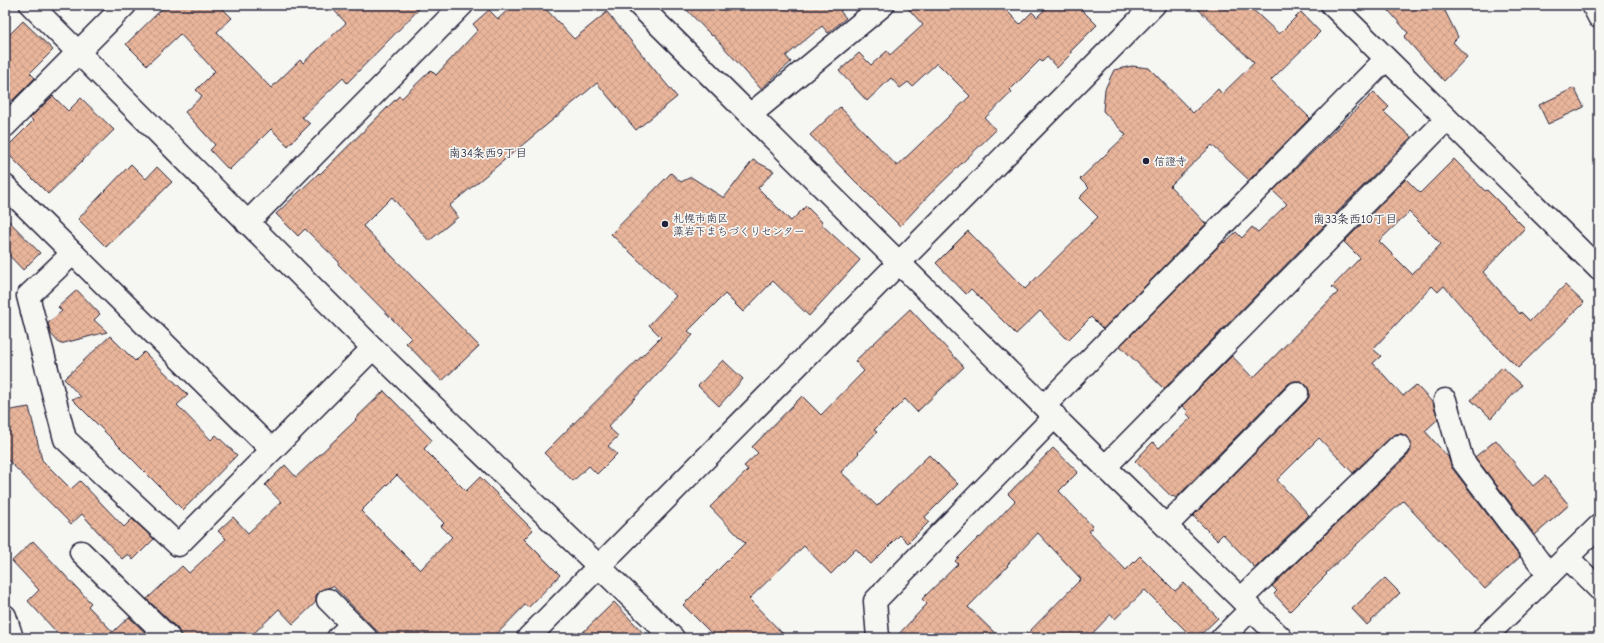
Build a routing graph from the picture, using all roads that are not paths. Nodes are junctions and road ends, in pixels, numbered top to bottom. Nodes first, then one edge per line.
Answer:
1 (31, 5) edge
2 (125, 5) edge
3 (462, 5) edge
4 (638, 5) edge
5 (883, 5) edge
6 (1154, 5) edge
7 (1332, 5) edge
8 (1593, 5) edge
9 (1599, 17) edge
10 (78, 53) junction
11 (1386, 59) junction
12 (750, 115) junction
13 (1447, 119) junction
14 (5, 126) edge
15 (5, 186) edge
16 (247, 223) junction
17 (72, 253) junction
18 (900, 262) junction
19 (1599, 269) edge
20 (373, 348) junction
21 (1297, 393) dead end
22 (1445, 400) dead end
23 (1049, 411) junction
24 (1399, 446) dead end
25 (272, 450) junction
26 (1105, 467) junction
27 (1166, 526) junction
28 (1599, 526) edge
29 (81, 552) dead end
30 (1567, 557) junction
31 (600, 566) junction
32 (1549, 575) junction
33 (1599, 589) edge
34 (328, 600) dead end
35 (1246, 604) junction
36 (5, 616) edge
37 (352, 633) edge
38 (12, 638) edge
39 (169, 638) edge
40 (528, 638) edge
41 (673, 638) edge
42 (878, 638) edge
43 (1222, 638) edge
44 (1281, 638) edge
45 (1484, 638) edge

1 - 10 main road
2 - 10 main road
3 - 16 main road
4 - 12 main road
5 - 12 main road
6 - 18 main road
7 - 11 main road
8 - 9 main road
10 - 14 main road
10 - 16 main road
11 - 13 main road
11 - 23 main road
12 - 18 main road
13 - 19 main road
13 - 26 main road
15 - 17 main road
16 - 20 main road
17 - 25 main road
17 - 25 main road
18 - 23 main road
18 - 31 main road
20 - 25 main road
20 - 31 main road
21 - 27 main road
22 - 32 main road
23 - 26 main road
23 - 42 main road
24 - 35 main road
26 - 27 main road
27 - 35 main road
28 - 30 main road
29 - 39 main road
30 - 32 main road
30 - 33 main road
31 - 40 main road
31 - 41 main road
32 - 45 main road
34 - 37 main road
35 - 43 main road
35 - 44 main road
36 - 38 main road

